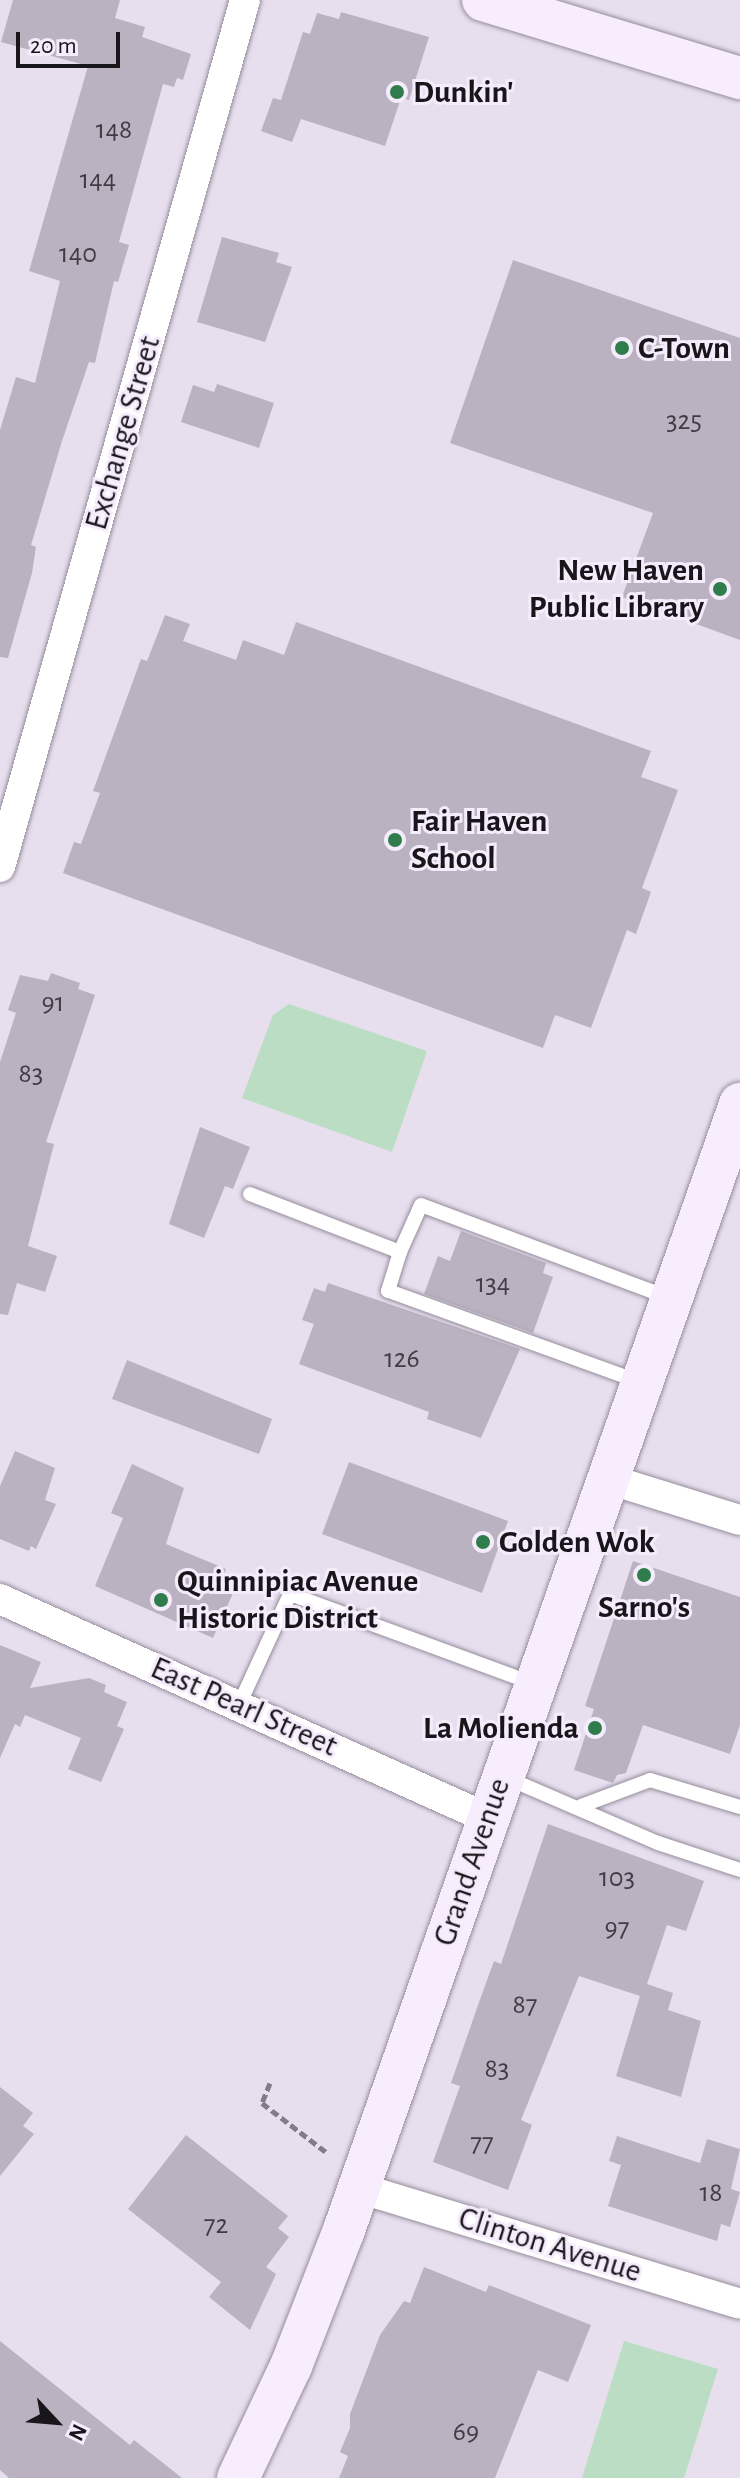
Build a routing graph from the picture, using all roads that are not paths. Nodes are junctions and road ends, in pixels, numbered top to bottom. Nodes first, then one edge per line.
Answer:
1 (245, 0) edge
2 (483, 0) edge
3 (740, 78) edge
4 (0, 867) edge
5 (737, 1123) edge
6 (250, 1194) dead end
7 (400, 1252) junction
8 (671, 1299) junction
9 (642, 1383) junction
10 (608, 1479) junction
11 (740, 1520) edge
12 (0, 1599) edge
13 (535, 1684) junction
14 (239, 1705) junction
15 (502, 1776) junction
16 (581, 1806) junction
17 (740, 1807) edge
18 (487, 1818) junction
19 (740, 1870) edge
20 (359, 2188) junction
21 (740, 2304) edge
22 (238, 2478) edge

1 - 4 street, Exchange Street
2 - 3 main road
5 - 8 main road, Grand Avenue
6 - 7 lane
7 - 8 lane
7 - 9 lane
8 - 9 main road, Grand Avenue
9 - 10 main road, Grand Avenue
10 - 11 street
10 - 13 main road, Grand Avenue
12 - 14 street, East Pearl Street
13 - 14 lane
13 - 15 main road, Grand Avenue
14 - 18 street, East Pearl Street
15 - 16 lane
15 - 18 main road, Grand Avenue
16 - 17 lane
16 - 19 lane
18 - 20 main road, Grand Avenue
20 - 21 street, Clinton Avenue
20 - 22 main road, Grand Avenue

